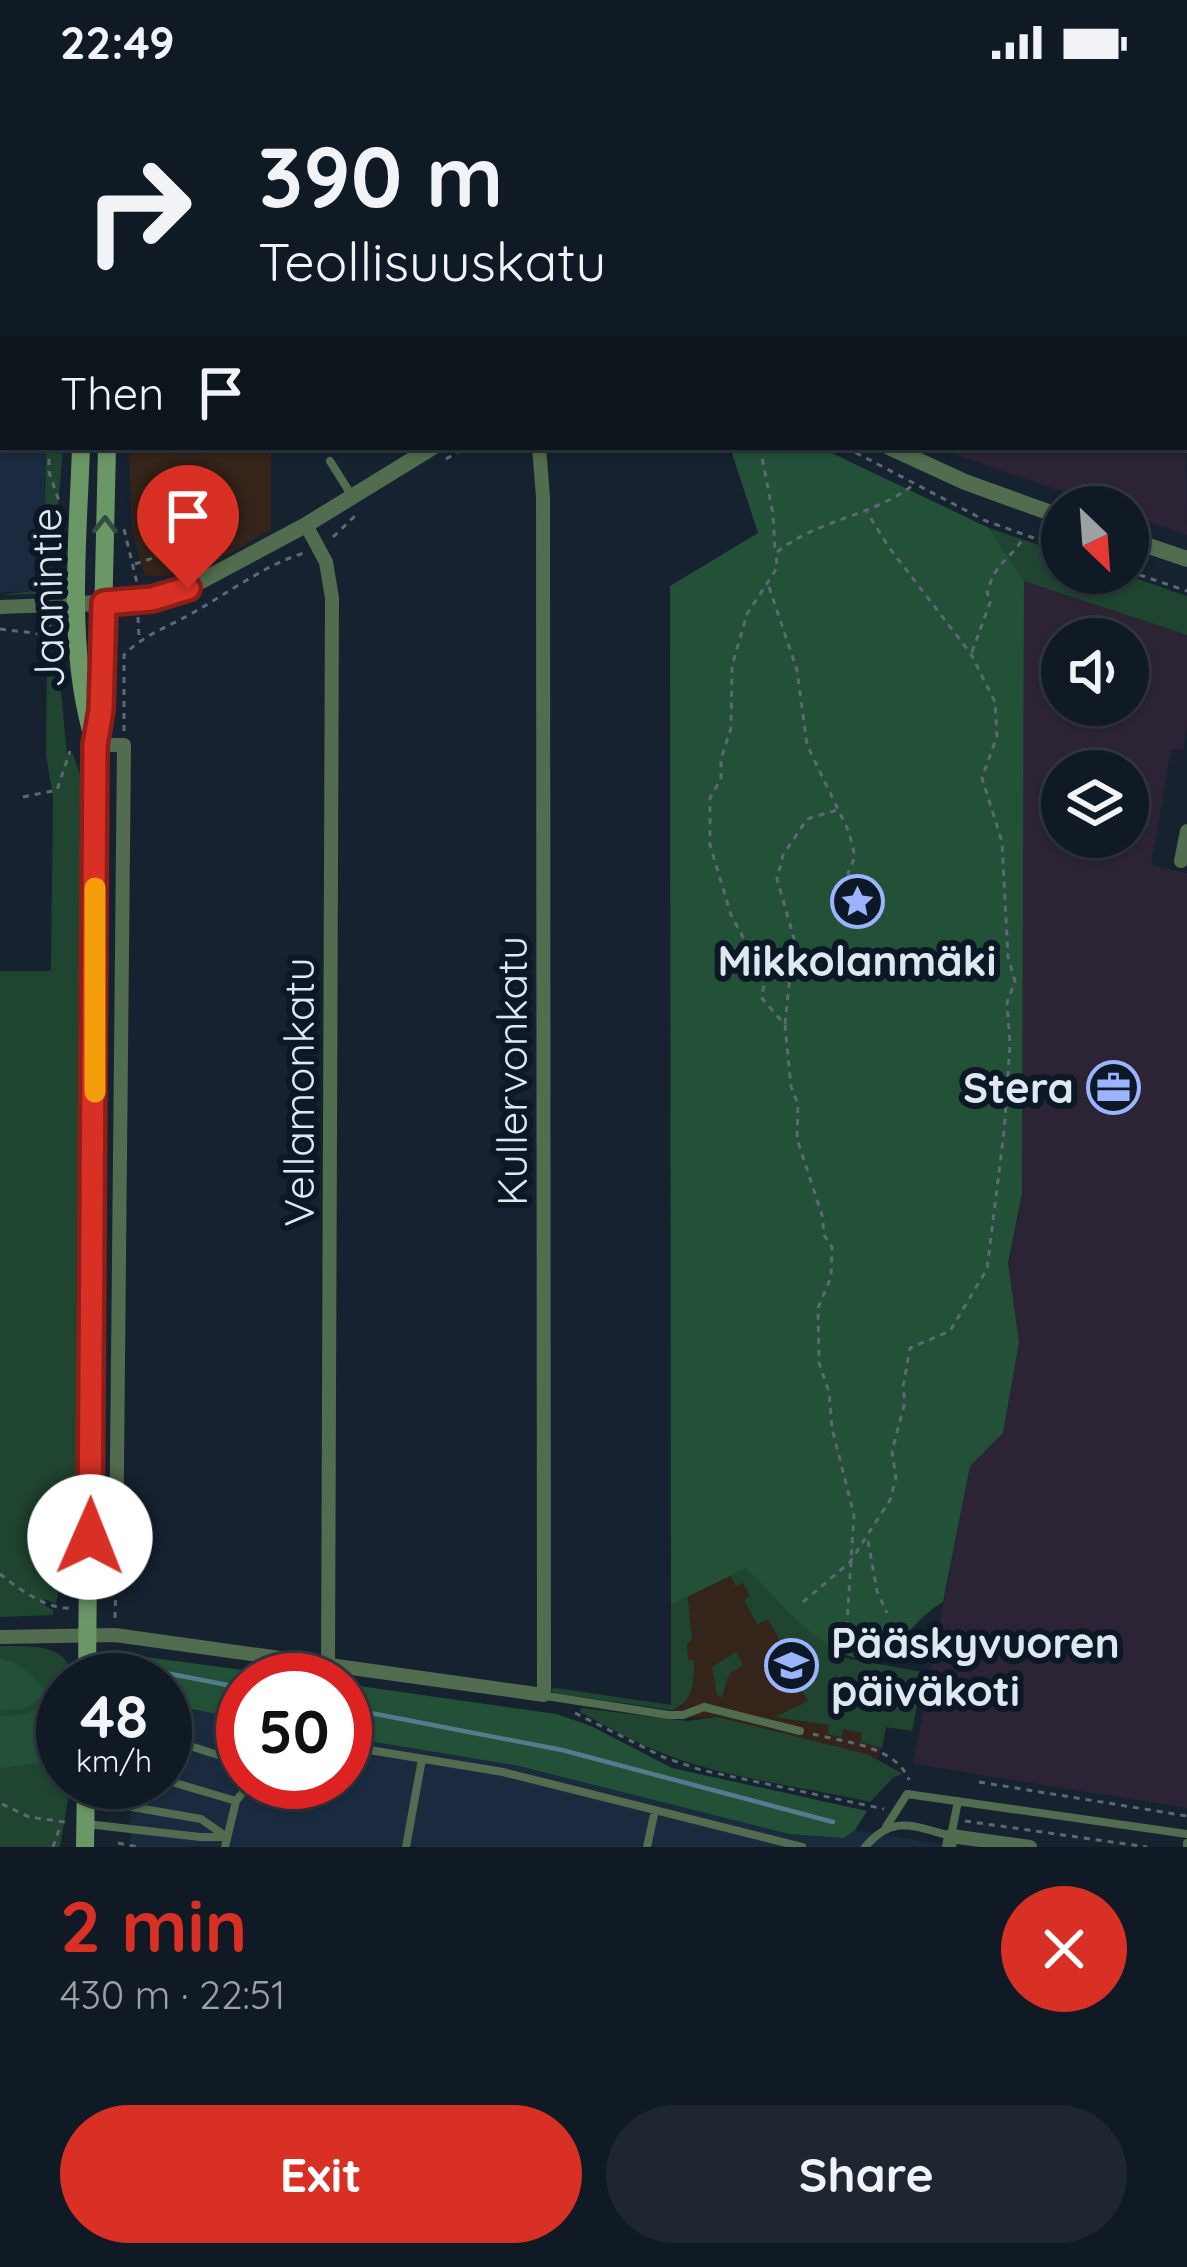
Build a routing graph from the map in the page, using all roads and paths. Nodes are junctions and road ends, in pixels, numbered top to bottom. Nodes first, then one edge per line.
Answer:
1 (49, 450) edge
2 (81, 450) edge
3 (107, 450) edge
4 (428, 450) edge
5 (539, 450) edge
6 (761, 450) edge
7 (850, 450) edge
8 (896, 450) edge
9 (330, 461) dead end
10 (913, 485) junction
11 (352, 497) junction
12 (64, 507) dead end
13 (866, 509) junction
14 (1041, 510) edge
15 (306, 525) junction
16 (177, 534) dead end
17 (1025, 536) junction
18 (1041, 541) edge
19 (1149, 546) edge
20 (308, 552) dead end
21 (776, 553) junction
22 (1187, 559) edge
23 (134, 565) dead end
24 (1149, 578) edge
25 (768, 585) junction
26 (1187, 590) edge
27 (104, 603) junction
28 (79, 604) junction
29 (0, 607) edge
30 (49, 617) dead end
31 (0, 628) edge
32 (139, 629) dead end
33 (50, 635) junction
34 (139, 639) junction
35 (63, 654) dead end
36 (971, 654) junction
37 (95, 745) junction
38 (124, 745) junction
39 (70, 751) dead end
40 (23, 797) dead end
41 (837, 810) junction
42 (1187, 831) edge
43 (1181, 861) dead end
44 (859, 920) dead end
45 (785, 1025) junction
46 (121, 1107) junction
47 (95, 1108) junction
48 (91, 1504) junction
49 (117, 1505) junction
50 (868, 1539) junction
51 (852, 1561) junction
52 (116, 1568) dead end
53 (0, 1574) edge
54 (803, 1602) dead end
55 (62, 1609) dead end
56 (887, 1613) dead end
57 (88, 1636) junction
58 (0, 1637) edge
59 (846, 1639) dead end
60 (88, 1653) edge
61 (243, 1653) edge
62 (328, 1653) edge
63 (372, 1671) edge
64 (544, 1695) junction
65 (800, 1731) joint
66 (372, 1751) edge
67 (422, 1759) junction
68 (979, 1782) dead end
69 (907, 1794) junction
70 (958, 1801) junction
71 (2, 1804) edge
72 (85, 1809) edge
73 (161, 1809) edge
74 (234, 1809) edge
75 (655, 1810) junction
76 (893, 1810) junction
77 (1187, 1816) edge
78 (61, 1822) junction
79 (85, 1824) junction
80 (886, 1827) junction
81 (952, 1834) edge
82 (1187, 1841) edge
83 (226, 1842) edge
84 (118, 1843) dead end
85 (53, 1847) edge
86 (85, 1847) edge
87 (138, 1847) edge
88 (406, 1847) edge
89 (647, 1847) edge
90 (802, 1847) edge
91 (865, 1847) edge
92 (1030, 1847) edge
93 (1147, 1847) edge

1 - 12 path
2 - 28 main road, Jaanintie
27 -> 3 main road, Jaanintie
4 - 11 street
5 - 64 street, Kullervonkatu
6 - 21 path
7 - 10 path
8 - 14 street
9 - 11 lane
10 - 13 path
10 - 17 path
11 - 15 street
13 - 21 path
13 - 36 path
15 - 27 street
15 - 62 street, Vellamonkatu
16 - 23 path
17 - 18 path
17 - 36 path
19 - 22 street
20 - 34 path
21 - 25 path
24 - 26 path
25 - 41 path
25 - 45 path
27 - 28 street
27 - 37 main road, Jaanintie
28 - 29 street
28 - 37 main road, Jaanintie
30 - 33 path
31 - 33 path
32 - 34 path
33 - 35 path
34 - 38 path
36 - 50 path
37 - 38 street, Jaanintie
37 - 47 main road, Jaanintie
38 - 46 street
39 - 40 path
41 - 44 path
41 - 45 path
42 - 43 street
45 - 51 path
46 - 47 street
46 - 49 street
47 - 48 main road, Jaanintie
48 - 49 street
48 - 57 main road, Jaanintie
49 - 52 street
50 - 51 path
50 - 56 path
51 - 54 path
51 - 59 path
53 - 55 path
57 - 58 street
57 - 60 main road, Jaanintie
57 - 61 street
63 - 64 street
64 - 65 lane
64 - 76 path
65 - 69 path
66 - 67 lane
67 - 75 lane
67 - 88 lane
68 - 77 path
69 - 70 lane
69 - 76 lane
70 - 81 lane
70 - 82 lane
71 - 78 path
72 - 79 main road
73 - 83 lane
74 - 83 lane
75 - 89 lane
75 - 90 lane
76 - 80 lane
78 - 79 path
78 - 85 path
79 - 83 lane
79 - 86 main road
80 - 81 lane
80 - 91 lane
81 - 92 street
81 - 93 path
84 - 87 path

